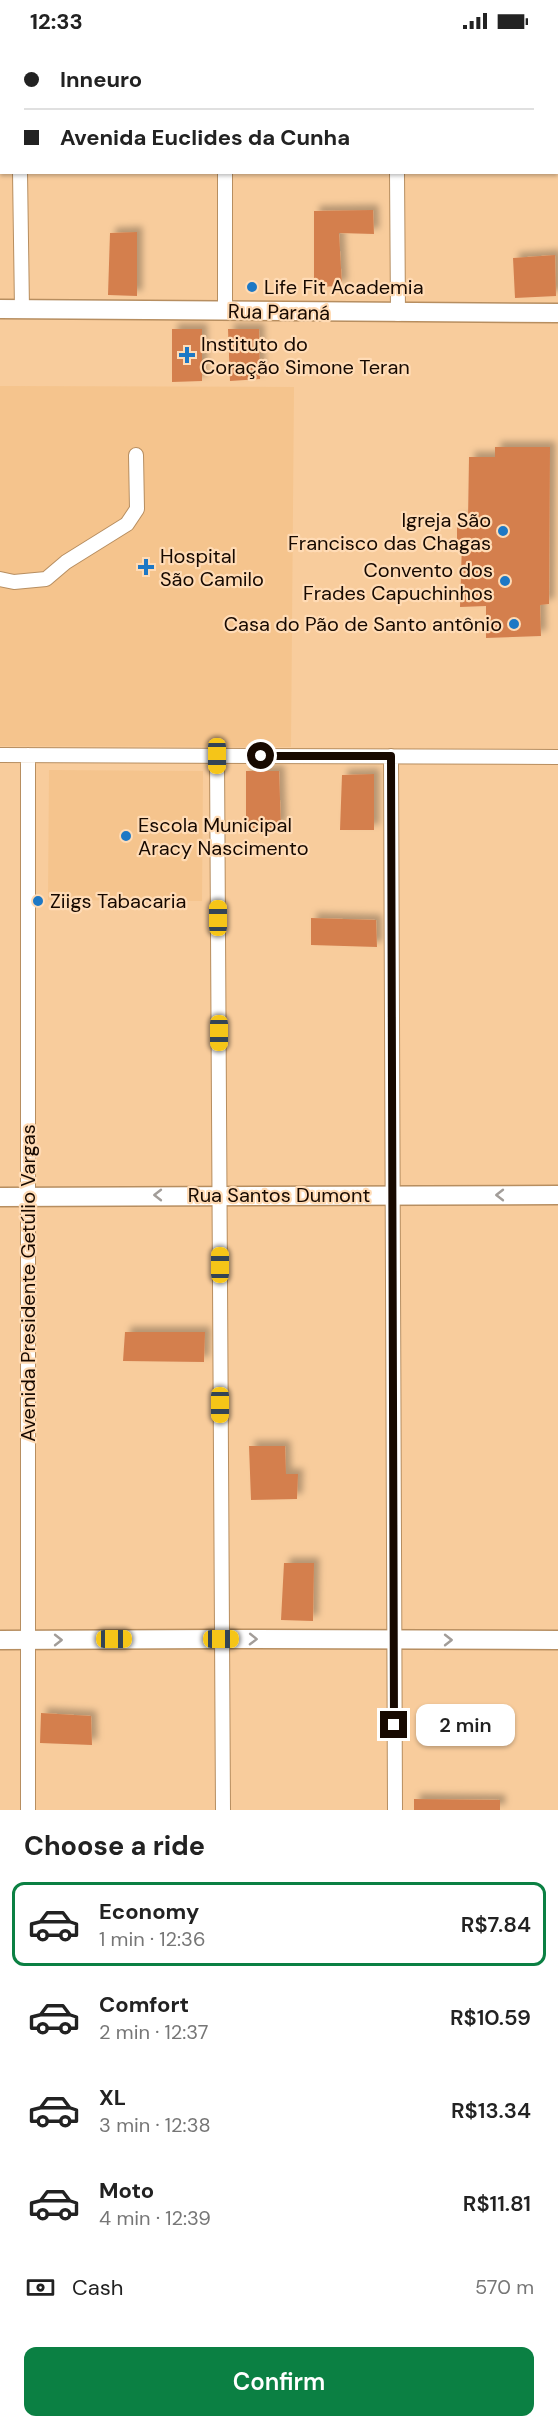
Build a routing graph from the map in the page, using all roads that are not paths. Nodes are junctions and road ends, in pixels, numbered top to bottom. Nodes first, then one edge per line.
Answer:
1 (20, 174) edge
2 (225, 174) edge
3 (397, 174) edge
4 (0, 309) edge
5 (22, 309) junction
6 (225, 312) junction
7 (558, 313) edge
8 (398, 314) junction
9 (136, 455) dead end
10 (0, 579) edge
11 (0, 755) edge
12 (28, 755) junction
13 (217, 756) junction
14 (391, 756) junction
15 (558, 757) edge
16 (219, 1195) junction
17 (393, 1195) junction
18 (558, 1195) edge
19 (28, 1196) junction
20 (0, 1197) edge
21 (221, 1639) junction
22 (0, 1640) edge
23 (28, 1640) junction
24 (393, 1640) junction
25 (558, 1640) edge
26 (28, 1810) edge
27 (223, 1810) edge
28 (395, 1810) edge

1 - 5 street
2 - 6 street
3 - 8 street
4 - 5 main road, Rua Paraná
5 - 6 main road, Rua Paraná
6 - 8 main road, Rua Paraná
7 - 8 main road, Rua Paraná
9 - 10 street
11 - 12 street
12 - 13 street
12 - 19 street, Avenida Presidente Getúlio Vargas
13 - 14 street
13 - 16 street
14 - 15 street
14 - 17 street
16 - 17 main road, Rua Santos Dumont
16 -> 19 main road, Rua Santos Dumont
16 - 21 street
18 -> 17 main road, Rua Santos Dumont
17 - 24 street
19 - 20 main road, Rua Santos Dumont
19 - 23 street, Avenida Presidente Getúlio Vargas
23 -> 21 main road
21 -> 24 main road
21 - 27 street
22 - 23 main road
23 - 26 street, Avenida Presidente Getúlio Vargas
24 -> 25 main road
24 - 28 street

